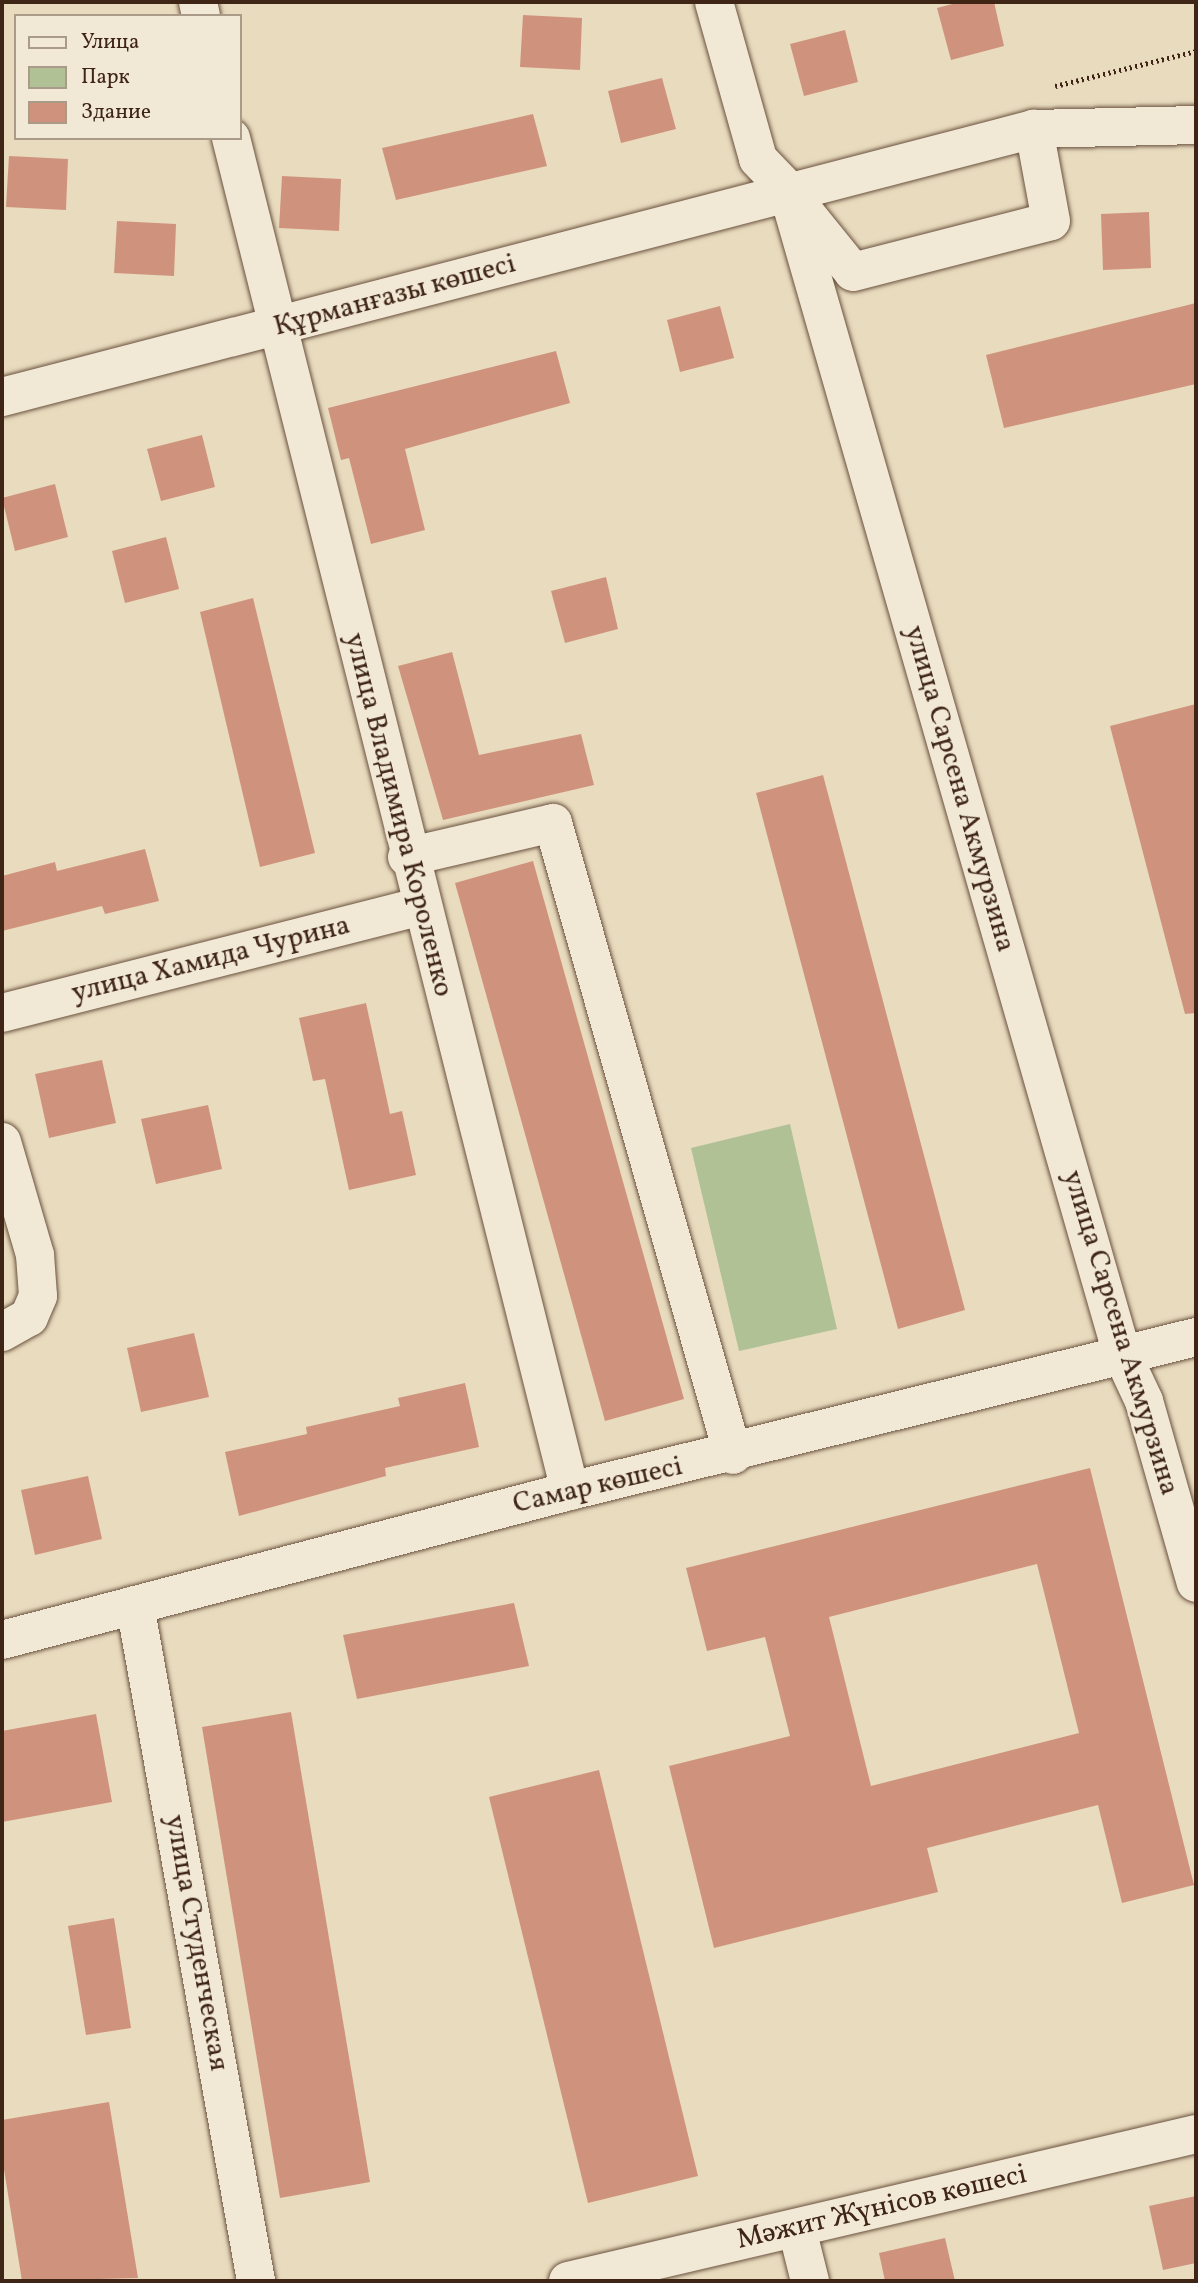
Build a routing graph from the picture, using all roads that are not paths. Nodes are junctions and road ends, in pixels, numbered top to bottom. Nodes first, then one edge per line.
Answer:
1 (715, 2) edge
2 (1196, 125) edge
3 (1034, 129) junction
4 (231, 140) edge
5 (787, 189) junction
6 (278, 328) junction
7 (2, 397) edge
8 (407, 857) junction
9 (421, 906) junction
10 (2, 1013) edge
11 (2, 1142) edge
12 (2, 1332) edge
13 (1196, 1337) edge
14 (1122, 1354) junction
15 (733, 1455) junction
16 (570, 1491) junction
17 (1196, 1583) edge
18 (135, 1605) junction
19 (2, 1640) edge
20 (1196, 2134) edge
21 (797, 2229) junction
22 (256, 2281) edge
23 (568, 2281) edge
24 (810, 2281) edge

1 - 5 street, улица Сарсена Акмурзина
2 - 3 street, Құрманғазы көшесі
3 - 5 street, Құрманғазы көшесі
3 - 5 street
4 - 6 street, улица Владимира Короленко
5 - 6 street, Құрманғазы көшесі
5 - 14 street, улица Сарсена Акмурзина
6 - 7 street, Құрманғазы көшесі
6 - 8 street, улица Владимира Короленко
8 - 9 street, улица Владимира Короленко
8 - 15 street
9 - 10 street, улица Хамида Чурина
9 - 16 street, улица Владимира Короленко
11 - 12 street
13 - 14 street, Самар көшесі
14 - 15 street, Самар көшесі
14 - 17 street, улица Сарсена Акмурзина
15 - 16 street, Самар көшесі
16 - 18 street, Самар көшесі
18 - 19 street, Самар көшесі
18 - 22 street, улица Студенческая
20 - 21 street, Мәжит Жүнісов көшесі
21 - 23 street, Мәжит Жүнісов көшесі
21 - 24 street

